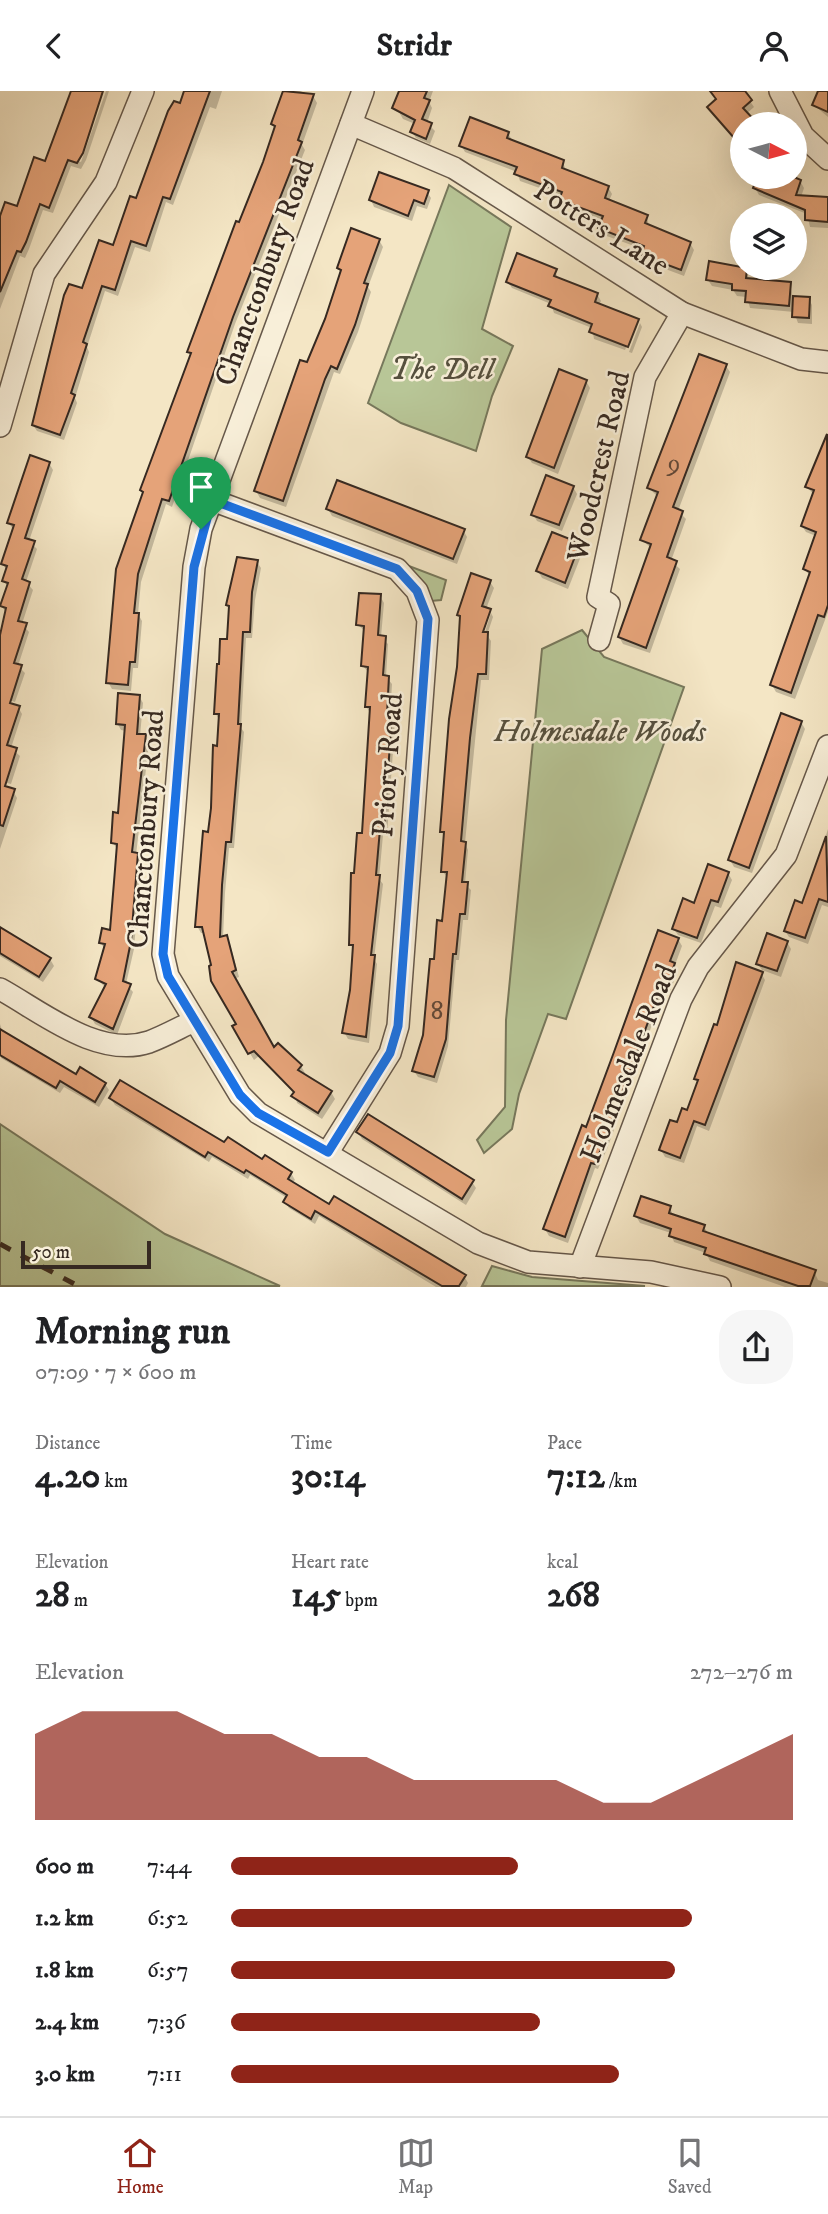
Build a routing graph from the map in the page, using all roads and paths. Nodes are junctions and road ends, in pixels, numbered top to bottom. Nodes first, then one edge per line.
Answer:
1 (143, 91) edge
2 (363, 91) edge
3 (780, 91) edge
4 (351, 124) junction
5 (828, 159) edge
6 (682, 313) junction
7 (828, 362) edge
8 (0, 426) edge
9 (212, 500) junction
10 (599, 640) dead end
11 (828, 746) edge
12 (0, 989) edge
13 (194, 1021) junction
14 (328, 1152) junction
15 (580, 1267) junction
16 (720, 1286) edge

1 - 8 street
2 - 4 street, Chanctonbury Road
3 - 5 street
4 - 6 street, Potters Lane
4 - 9 street, Chanctonbury Road
6 - 7 street, Potters Lane
6 - 10 street, Woodcrest Road
9 - 13 street, Chanctonbury Road
9 - 14 street, Priory Road
11 - 15 street, Holmesdale Road
12 - 13 street
13 - 14 street, Chanctonbury Road
14 - 15 street, Chanctonbury Road
15 - 16 street, Chanctonbury Road

